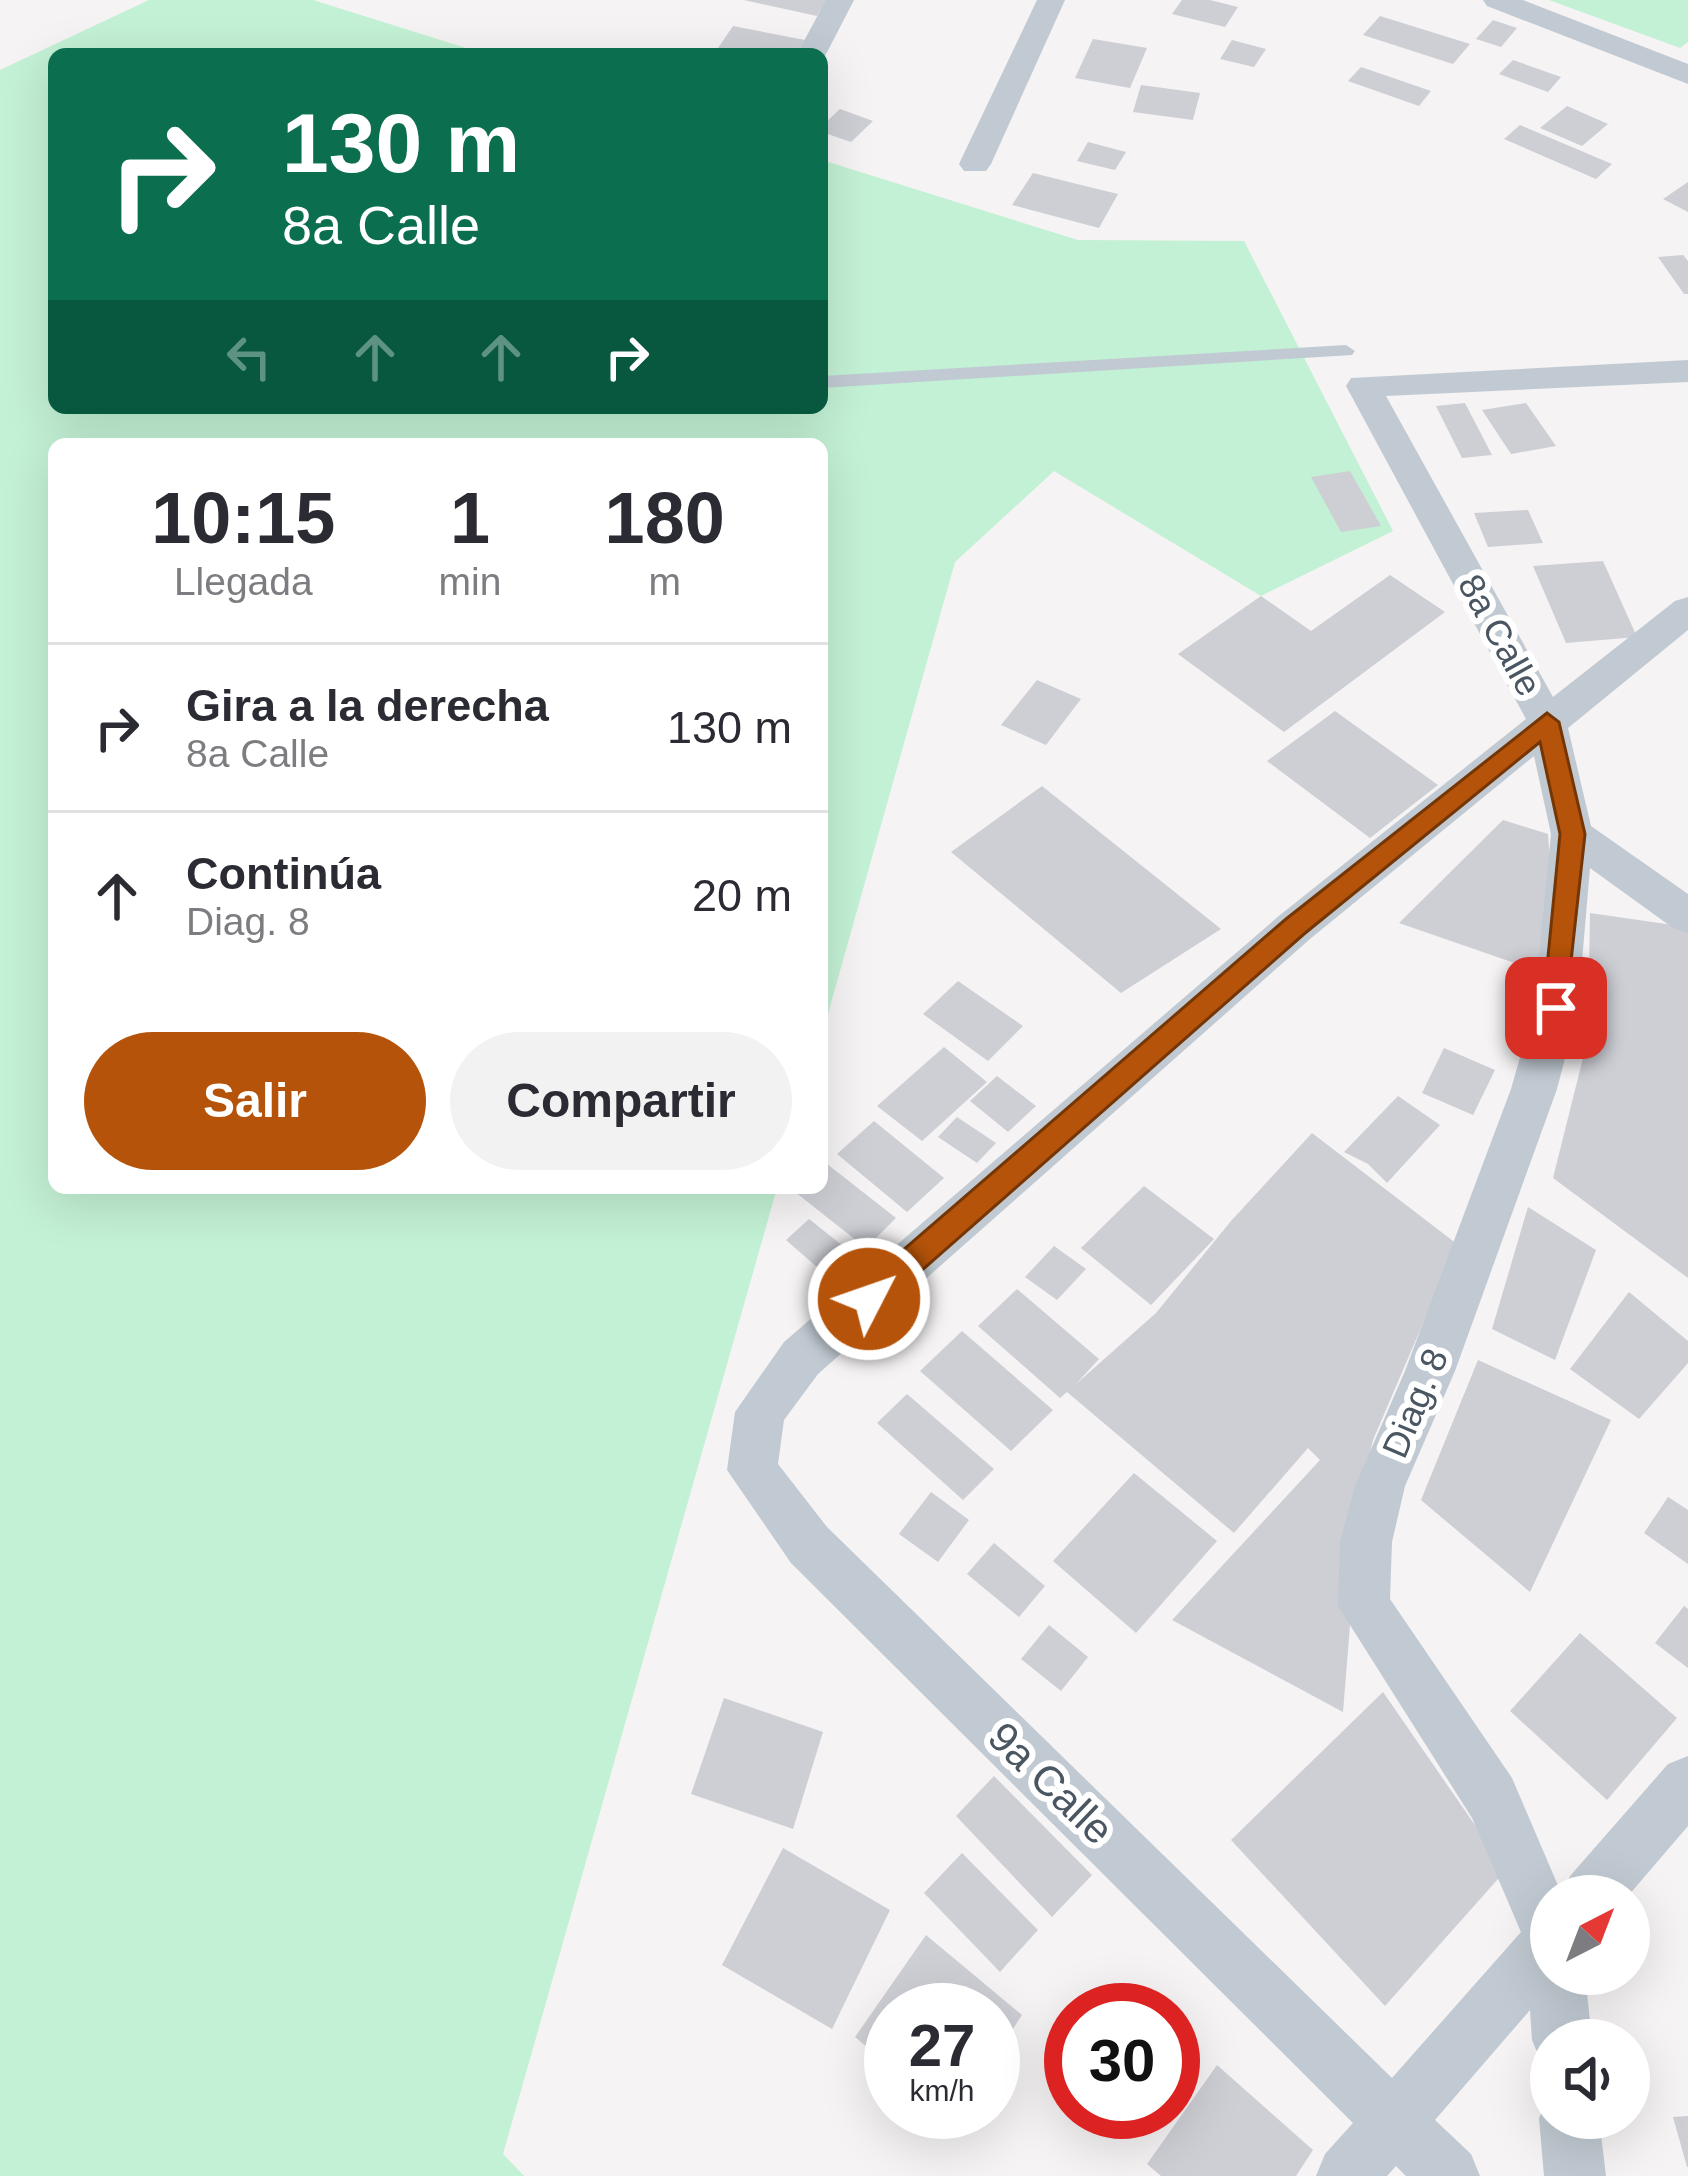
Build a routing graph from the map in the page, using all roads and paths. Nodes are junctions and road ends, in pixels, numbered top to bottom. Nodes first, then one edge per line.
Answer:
1 (840, 0) edge
2 (1051, 0) edge
3 (1497, 0) edge
4 (815, 48) edge
5 (1688, 75) edge
6 (975, 164) dead end
7 (1354, 368) junction
8 (1688, 371) edge
9 (828, 382) edge
10 (1688, 610) edge
11 (1547, 722) junction
12 (1572, 834) junction
13 (1688, 916) edge
14 (1688, 1784) edge
15 (1608, 1875) edge
16 (1530, 1889) edge
17 (1530, 1963) edge
18 (1395, 2120) junction
19 (1571, 2139) edge
20 (1347, 2176) edge
21 (1449, 2176) edge
22 (1575, 2176) edge

1 - 4 street
2 - 6 street
3 - 5 street
7 - 8 street
7 - 9 lane
7 - 11 street, 8a Calle
10 - 11 street, 9a Calle
11 - 12 street, 8a Calle
11 - 18 street, 9a Calle
12 - 13 street
12 - 16 street, Diag. 8
14 - 15 street
17 - 18 street
18 - 20 street
18 - 21 street, 9a Calle
19 - 22 street

